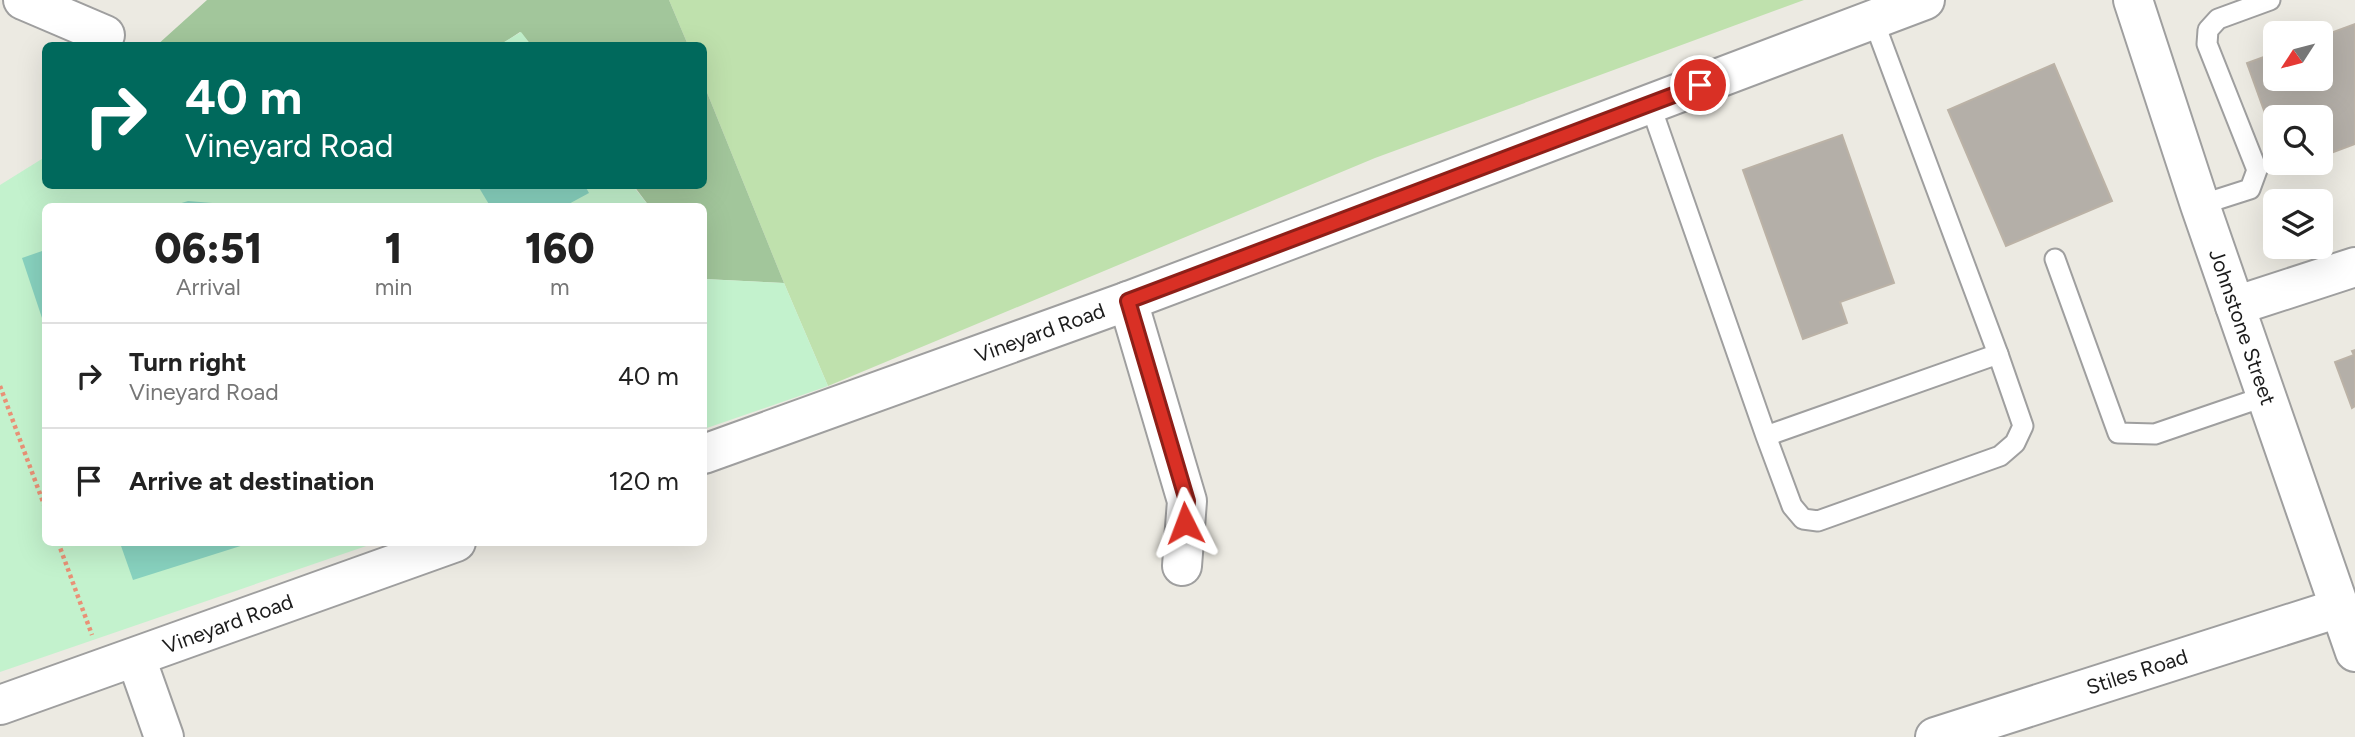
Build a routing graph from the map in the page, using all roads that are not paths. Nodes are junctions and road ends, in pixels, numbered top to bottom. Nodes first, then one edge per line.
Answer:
1 (23, 0) edge
2 (1925, 0) edge
3 (2133, 0) edge
4 (2270, 0) edge
5 (1873, 19) junction
6 (105, 35) dead end
7 (1650, 104) junction
8 (2200, 205) junction
9 (2055, 259) dead end
10 (2355, 267) edge
11 (1128, 301) junction
12 (2235, 306) junction
13 (1997, 354) junction
14 (2266, 396) junction
15 (1766, 436) junction
16 (707, 453) edge
17 (445, 546) edge
18 (1182, 566) dead end
19 (2339, 608) junction
20 (2355, 652) edge
21 (136, 658) junction
22 (0, 705) edge
23 (1951, 734) edge
24 (164, 737) edge

1 - 6 street
2 - 5 street, Vineyard Road
3 - 8 street, Johnstone Street
4 - 8 lane
5 - 7 street, Vineyard Road
5 - 13 lane
7 - 11 street, Vineyard Road
7 - 15 lane
8 - 12 street, Johnstone Street
9 - 14 lane
10 - 12 street
11 - 16 street, Vineyard Road
11 - 18 street
12 - 14 street, Johnstone Street
13 - 15 lane
13 - 15 lane
14 - 19 street, Johnstone Street
17 - 21 street, Vineyard Road
19 - 20 street, Johnstone Street
19 - 23 street, Stiles Road
21 - 22 street, Vineyard Road
21 - 24 street

